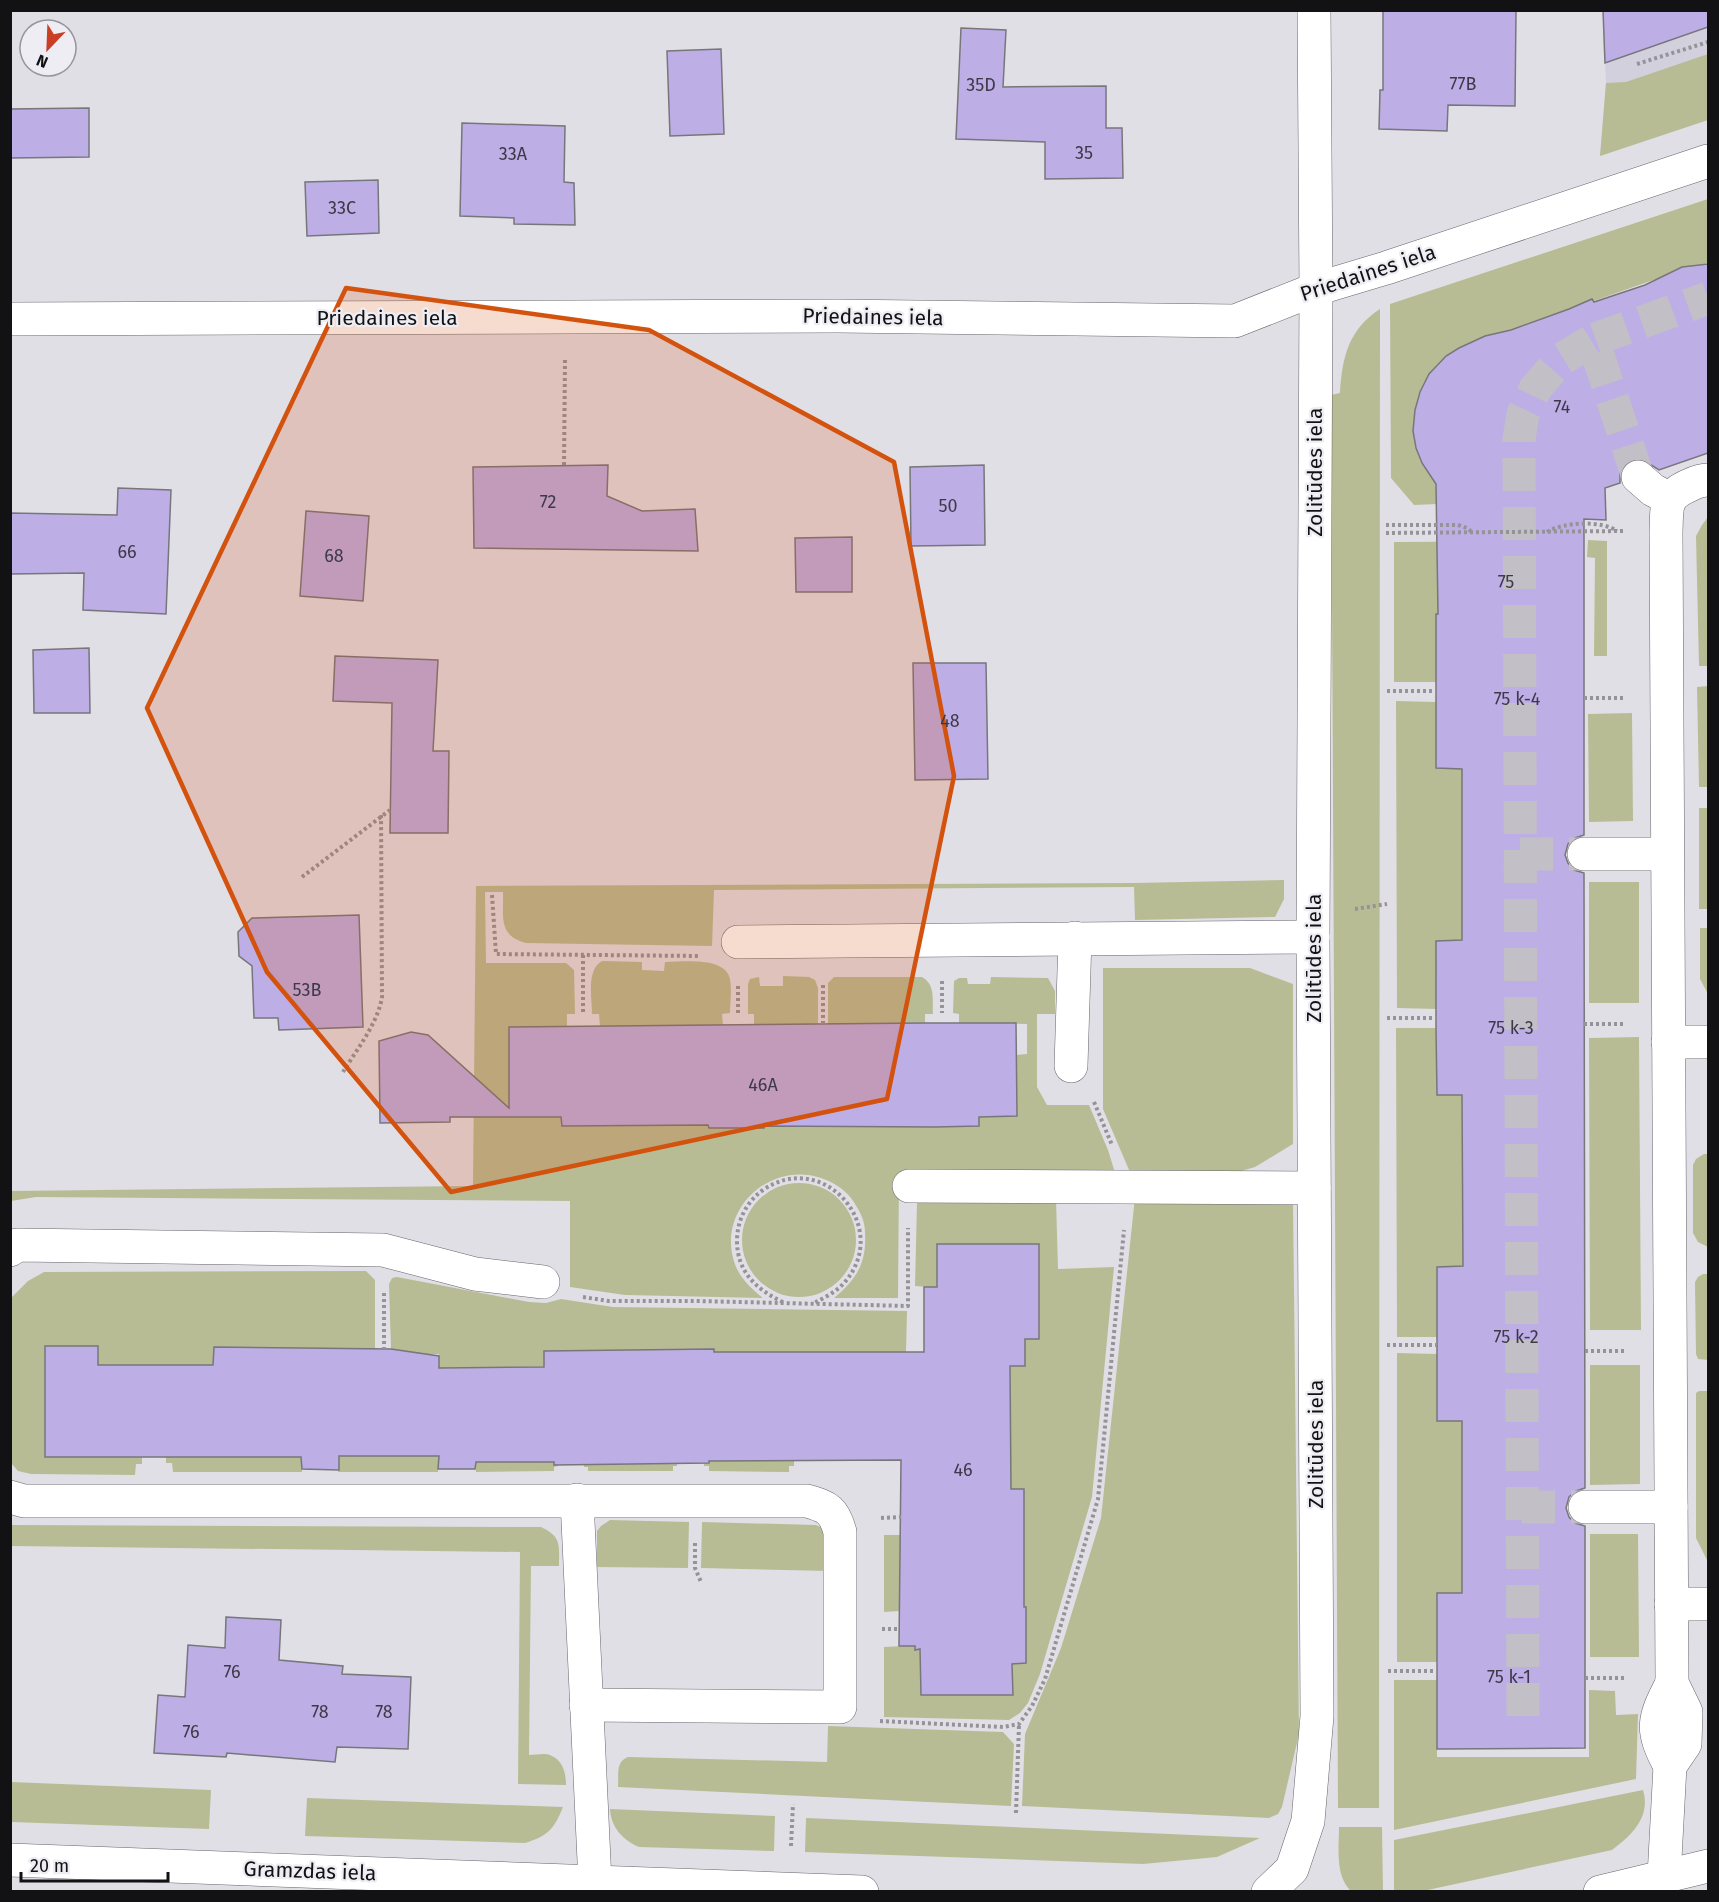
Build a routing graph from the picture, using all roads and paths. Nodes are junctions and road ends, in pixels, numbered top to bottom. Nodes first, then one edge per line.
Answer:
1 (1314, 10) edge
2 (1708, 42) edge
3 (1637, 64) dead end
4 (1708, 161) edge
5 (1316, 289) junction
6 (565, 318) junction
7 (10, 319) edge
8 (564, 465) dead end
9 (1638, 477) tunnel mouth
10 (1708, 480) edge
11 (1670, 499) junction
12 (1386, 525) dead end
13 (1605, 531) dead end
14 (1618, 531) dead end
15 (1547, 532) junction
16 (1386, 533) dead end
17 (1473, 533) junction
18 (1387, 691) dead end
19 (1436, 691) dead end
20 (1584, 698) dead end
21 (1616, 698) dead end
22 (390, 810) dead end
23 (381, 816) junction
24 (1584, 854) tunnel mouth
25 (1667, 854) junction
26 (302, 877) dead end
27 (1313, 936) junction
28 (1075, 938) junction
29 (738, 942) dead end
30 (583, 955) dead end
31 (942, 972) dead end
32 (823, 973) dead end
33 (738, 981) dead end
34 (738, 1013) dead end
35 (942, 1013) dead end
36 (583, 1014) dead end
37 (1387, 1018) dead end
38 (1437, 1018) dead end
39 (823, 1024) dead end
40 (1584, 1024) dead end
41 (1616, 1024) dead end
42 (1668, 1042) junction
43 (1708, 1042) edge
44 (1071, 1066) joint
45 (343, 1072) dead end
46 (1098, 1098) dead end
47 (1098, 1109) junction
48 (909, 1186) joint
49 (1128, 1187) junction
50 (1314, 1188) junction
51 (10, 1250) edge
52 (383, 1251) junction
53 (543, 1282) joint
54 (784, 1303) junction
55 (813, 1304) junction
56 (1387, 1345) dead end
57 (1437, 1345) dead end
58 (384, 1349) dead end
59 (1617, 1350) dead end
60 (1585, 1351) dead end
61 (10, 1497) edge
62 (577, 1500) junction
63 (1585, 1507) tunnel mouth
64 (1671, 1507) junction
65 (1671, 1604) junction
66 (1708, 1604) edge
67 (1388, 1671) dead end
68 (1437, 1671) dead end
69 (1585, 1678) dead end
70 (1617, 1678) dead end
71 (586, 1705) junction
72 (840, 1707) junction
73 (1019, 1724) junction
74 (793, 1804) dead end
75 (1017, 1813) dead end
76 (791, 1847) dead end
77 (10, 1860) edge
78 (1708, 1866) edge
79 (1664, 1877) junction
80 (595, 1882) junction
81 (740, 1889) edge
82 (862, 1892) edge
83 (1268, 1892) edge
84 (1600, 1892) edge

1 - 5 street, Zolitūdes iela
2 - 3 path
4 - 5 street, Priedaines iela
5 - 6 street, Priedaines iela
5 - 27 street, Zolitūdes iela
6 - 7 street, Priedaines iela
6 - 8 path
9 - 11 street
10 - 11 street
11 - 25 street
12 - 17 path
13 - 15 path
14 - 15 path
15 - 17 path
16 - 17 path
18 - 19 path
20 - 21 path
22 - 23 path
23 - 26 path
23 - 45 path
24 - 25 street
25 - 42 street
27 - 28 street
27 - 50 street, Zolitūdes iela
28 - 29 street
28 - 44 street
30 - 36 path
31 - 35 path
32 - 39 path
33 - 34 path
37 - 38 path
40 - 41 path
42 - 43 street
42 - 64 street
44 - 47 path
46 - 47 path
47 - 49 path
48 - 49 street
48 - 55 path
49 - 50 street
49 - 73 path
50 - 83 street, Zolitūdes iela
51 - 52 street
52 - 53 street
52 - 58 path
53 - 54 path
54 - 55 path
54 - 55 path
56 - 57 path
59 - 60 path
61 - 62 street
62 - 71 street
62 - 72 street
63 - 64 street
64 - 65 street
65 - 66 street
65 - 79 street
67 - 68 path
69 - 70 path
71 - 72 street
71 - 80 street
72 - 73 path
73 - 75 path
74 - 76 path
77 - 80 street, Gramzdas iela
78 - 79 street
79 - 84 street
80 - 81 street, Gramzdas iela
81 - 82 street, Gramzdas iela

